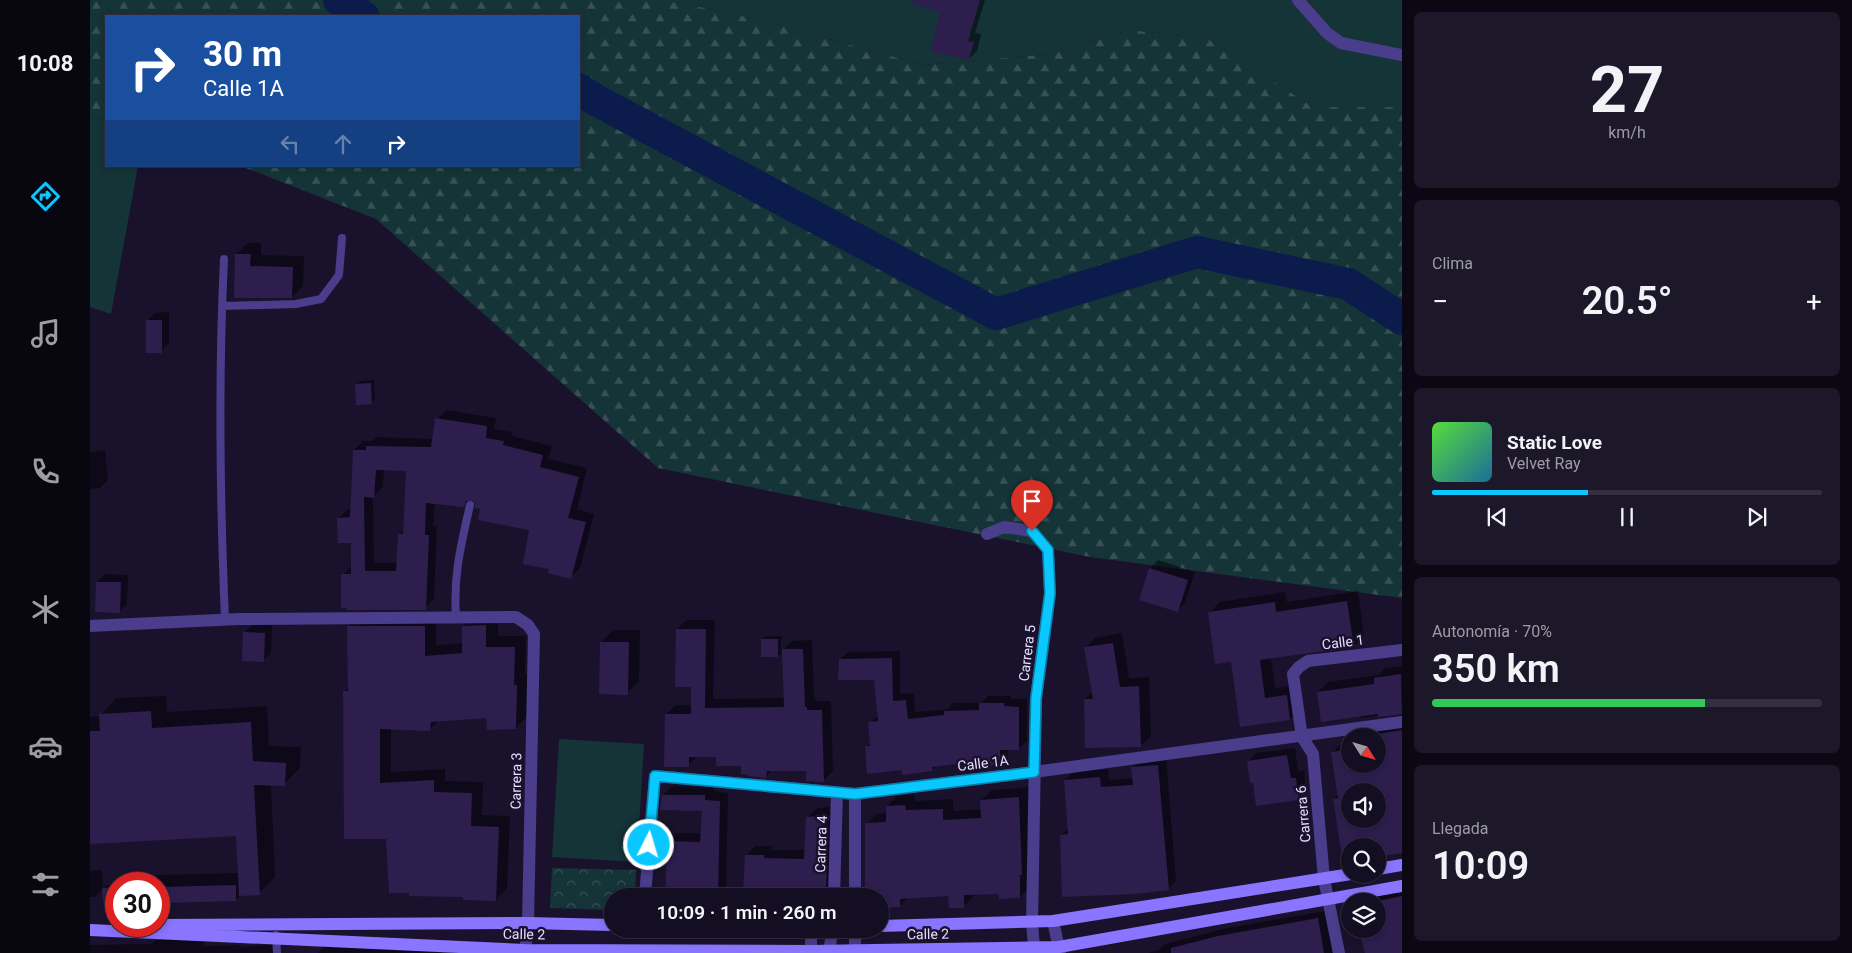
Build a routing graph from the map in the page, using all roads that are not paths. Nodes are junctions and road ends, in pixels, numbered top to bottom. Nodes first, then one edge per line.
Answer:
1 (1298, 0) edge
2 (1402, 55) edge
3 (342, 238) dead end
4 (224, 259) dead end
5 (222, 306) junction
6 (470, 505) dead end
7 (987, 534) dead end
8 (456, 617) junction
9 (225, 620) junction
10 (90, 626) edge
11 (1402, 650) edge
12 (1294, 674) joint
13 (1402, 722) edge
14 (1302, 737) junction
15 (1034, 772) junction
16 (837, 792) junction
17 (855, 794) junction
18 (1402, 865) edge
19 (1386, 868) edge
20 (1341, 875) edge
21 (1324, 878) junction
22 (1402, 886) edge
23 (646, 888) edge
24 (834, 888) edge
25 (855, 888) edge
26 (1328, 899) junction
27 (1053, 922) junction
28 (528, 923) junction
29 (1032, 923) junction
30 (170, 925) edge
31 (277, 925) junction
32 (604, 925) edge
33 (90, 926) edge
34 (105, 926) edge
35 (889, 926) edge
36 (90, 930) edge
37 (810, 938) edge
38 (831, 938) edge
39 (855, 938) edge
40 (276, 940) junction
41 (1034, 947) junction
42 (829, 950) junction
43 (855, 950) junction
44 (1060, 950) edge
45 (525, 951) edge
46 (811, 952) edge
47 (276, 953) edge
48 (1339, 953) edge

1 - 2 street
3 - 5 lane
4 - 5 lane
5 - 9 lane
6 - 8 lane
7 - 15 street, Carrera 5
8 - 9 street
8 - 28 street, Carrera 3
9 - 10 street
11 - 12 street, Calle 1
12 - 14 street, Carrera 6
13 - 14 street, Calle 1A
14 - 15 street, Calle 1A
14 - 21 street, Carrera 6
15 - 17 street, Calle 1A
15 - 29 street, Carrera 5
16 - 17 street, Calle 1A
16 - 23 street, Calle 1A
16 - 24 street, Carrera 4
17 - 25 street
18 - 19 main road
20 - 21 main road, Calle 2
21 - 26 street, Carrera 6
21 - 27 main road, Calle 2
22 - 26 main road, Calle 2
26 - 44 main road, Calle 2
26 - 48 street, Carrera 6
27 - 29 main road, Calle 2
27 - 44 street
28 - 31 main road, Calle 2
28 - 32 main road, Calle 2
28 - 45 street, Carrera 3
29 - 35 main road, Calle 2
29 - 41 street, Carrera 5
30 - 31 main road, Calle 2
31 - 40 lane
33 - 34 main road
36 - 40 main road, Calle 2
37 - 46 street
38 - 42 street
39 - 43 street
40 - 45 main road, Calle 2
40 - 47 lane
41 - 43 main road, Calle 2
41 - 44 main road, Calle 2
42 - 43 main road, Calle 2
42 - 46 main road, Calle 2
45 - 46 main road, Calle 2

